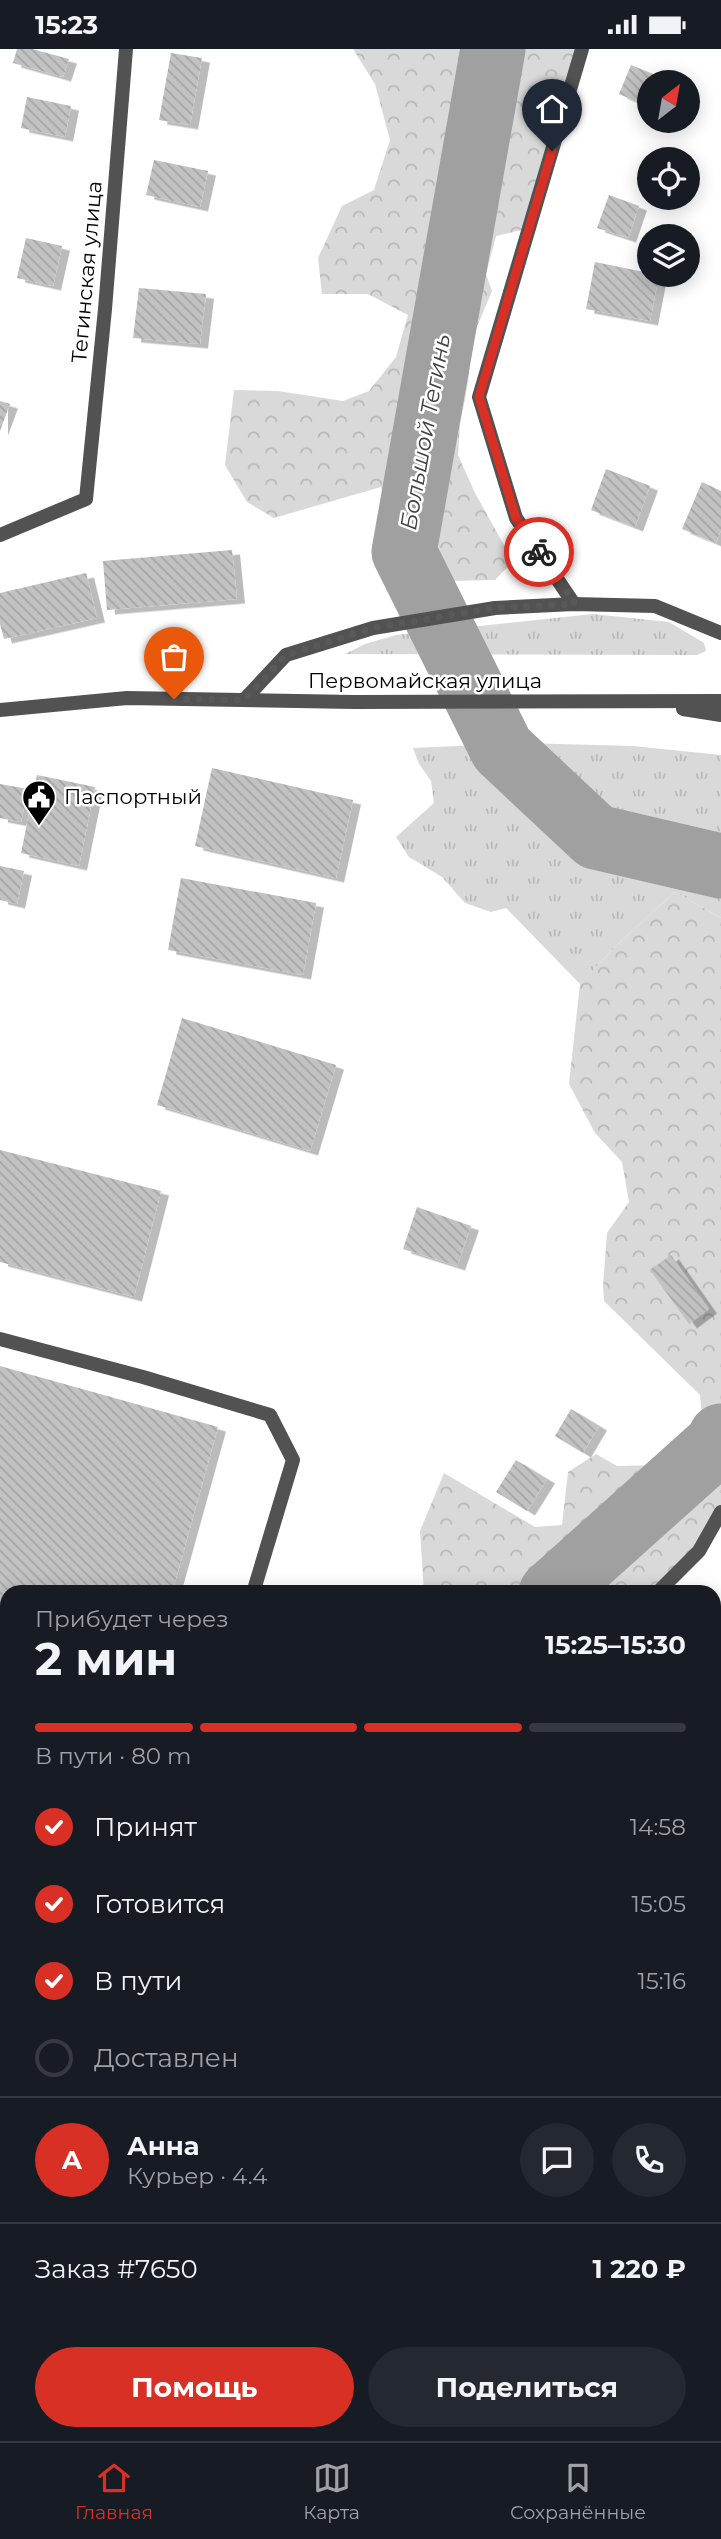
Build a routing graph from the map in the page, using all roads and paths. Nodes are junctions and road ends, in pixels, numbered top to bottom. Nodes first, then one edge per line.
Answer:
1 (126, 49) edge
2 (582, 49) edge
3 (0, 535) edge
4 (575, 604) junction
5 (721, 633) edge
6 (244, 700) junction
7 (721, 701) edge
8 (640, 703) junction
9 (0, 710) edge
10 (721, 715) edge
11 (0, 1339) edge
12 (721, 1512) edge
13 (255, 1585) edge
14 (665, 1585) edge

1 - 3 street, Тегинская улица
2 - 4 street
4 - 5 street
4 - 6 street
6 - 8 street, Первомайская улица
6 - 9 street, Первомайская улица
7 - 8 street, Первомайская улица
8 - 10 street, Первомайская улица
11 - 13 street
12 - 14 street

